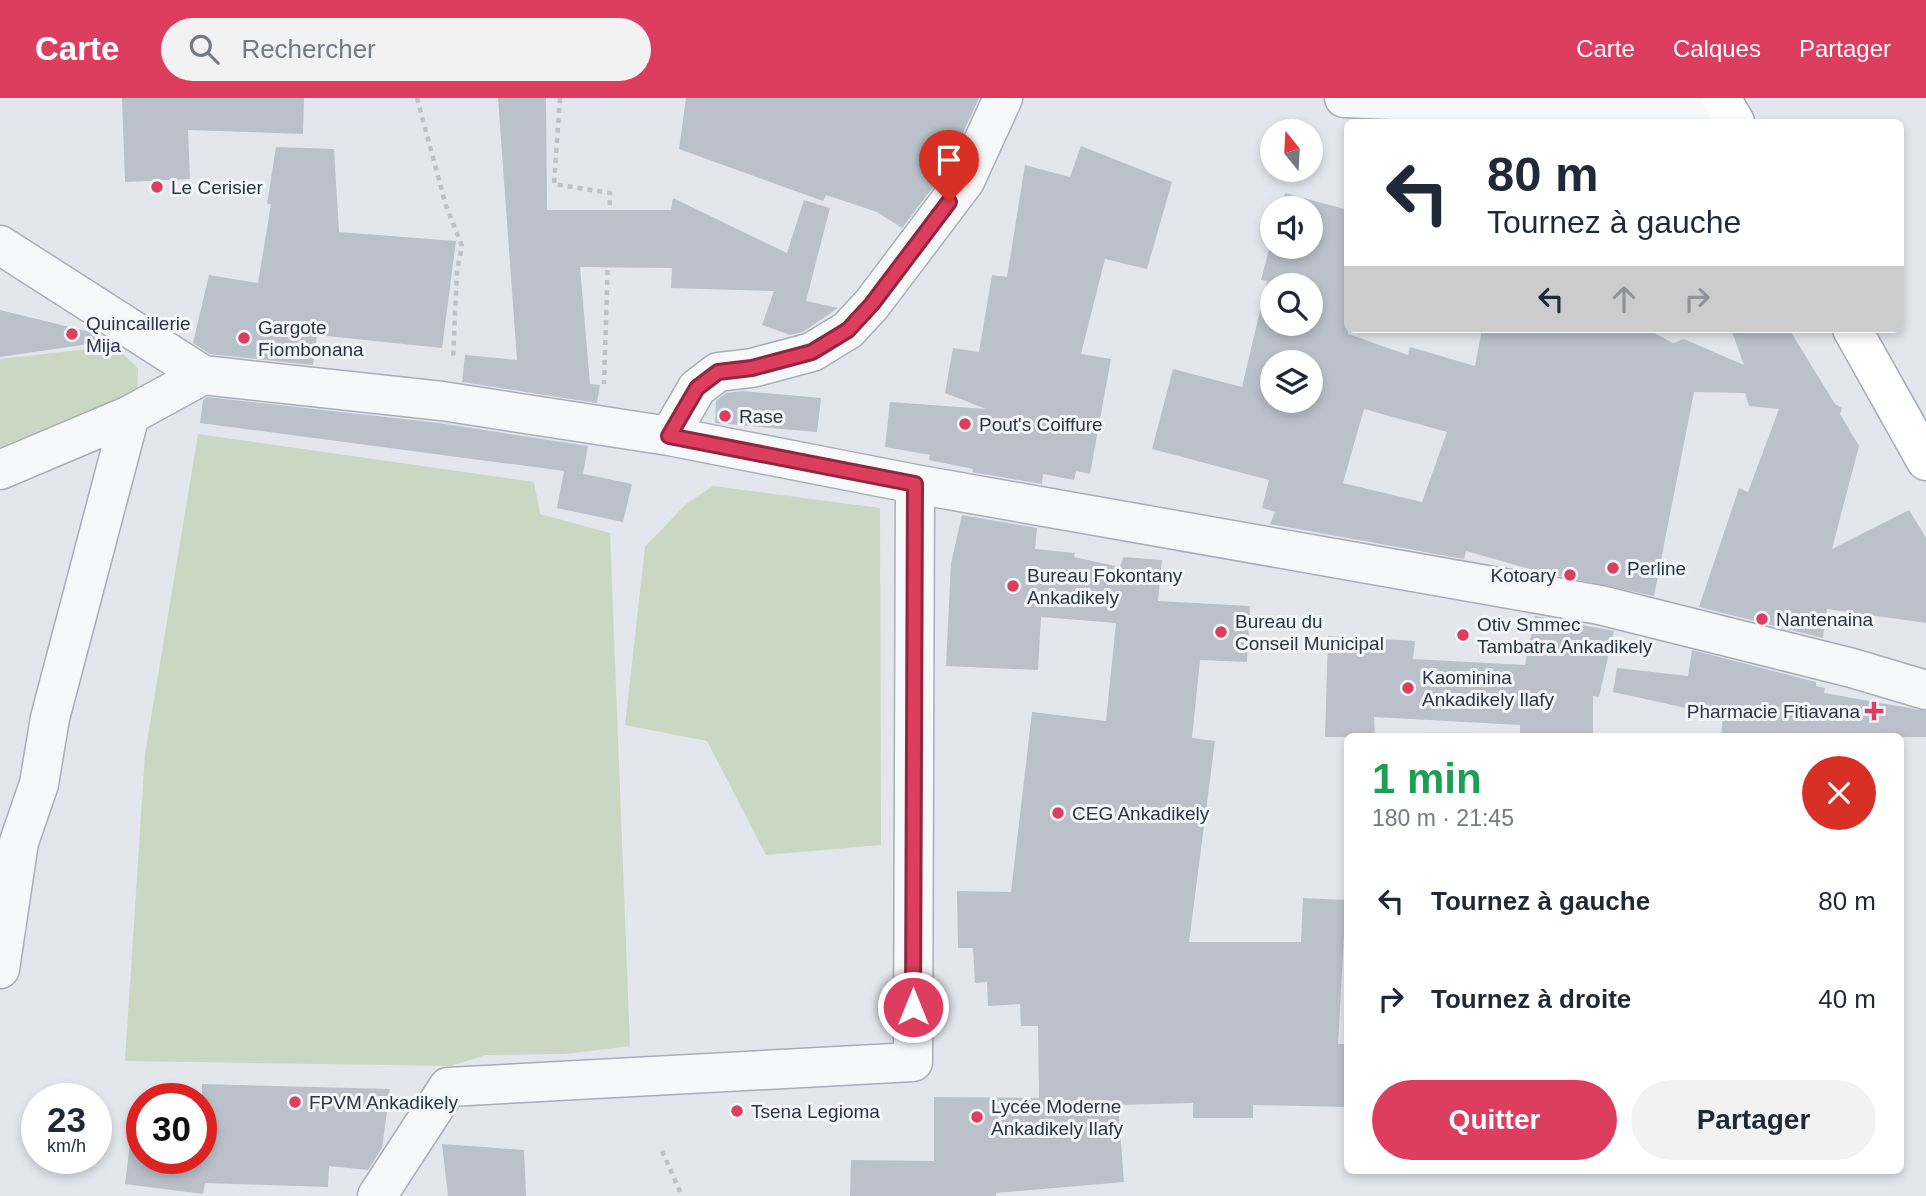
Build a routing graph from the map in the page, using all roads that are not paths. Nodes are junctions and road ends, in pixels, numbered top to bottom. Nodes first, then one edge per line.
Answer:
1 (1003, 98) edge
2 (1344, 98) edge
3 (1726, 107) edge
4 (0, 245) edge
5 (1854, 333) edge
6 (203, 375) junction
7 (130, 415) junction
8 (669, 436) junction
9 (1926, 461) edge
10 (0, 470) edge
11 (915, 484) junction
12 (1926, 690) edge
13 (0, 969) edge
14 (377, 1196) edge

1 - 8 street
2 - 3 street
4 - 6 street
5 - 9 main road
6 - 7 street
6 - 8 street
7 - 10 street
7 - 13 street
8 - 11 street
11 - 12 street
11 - 14 street

